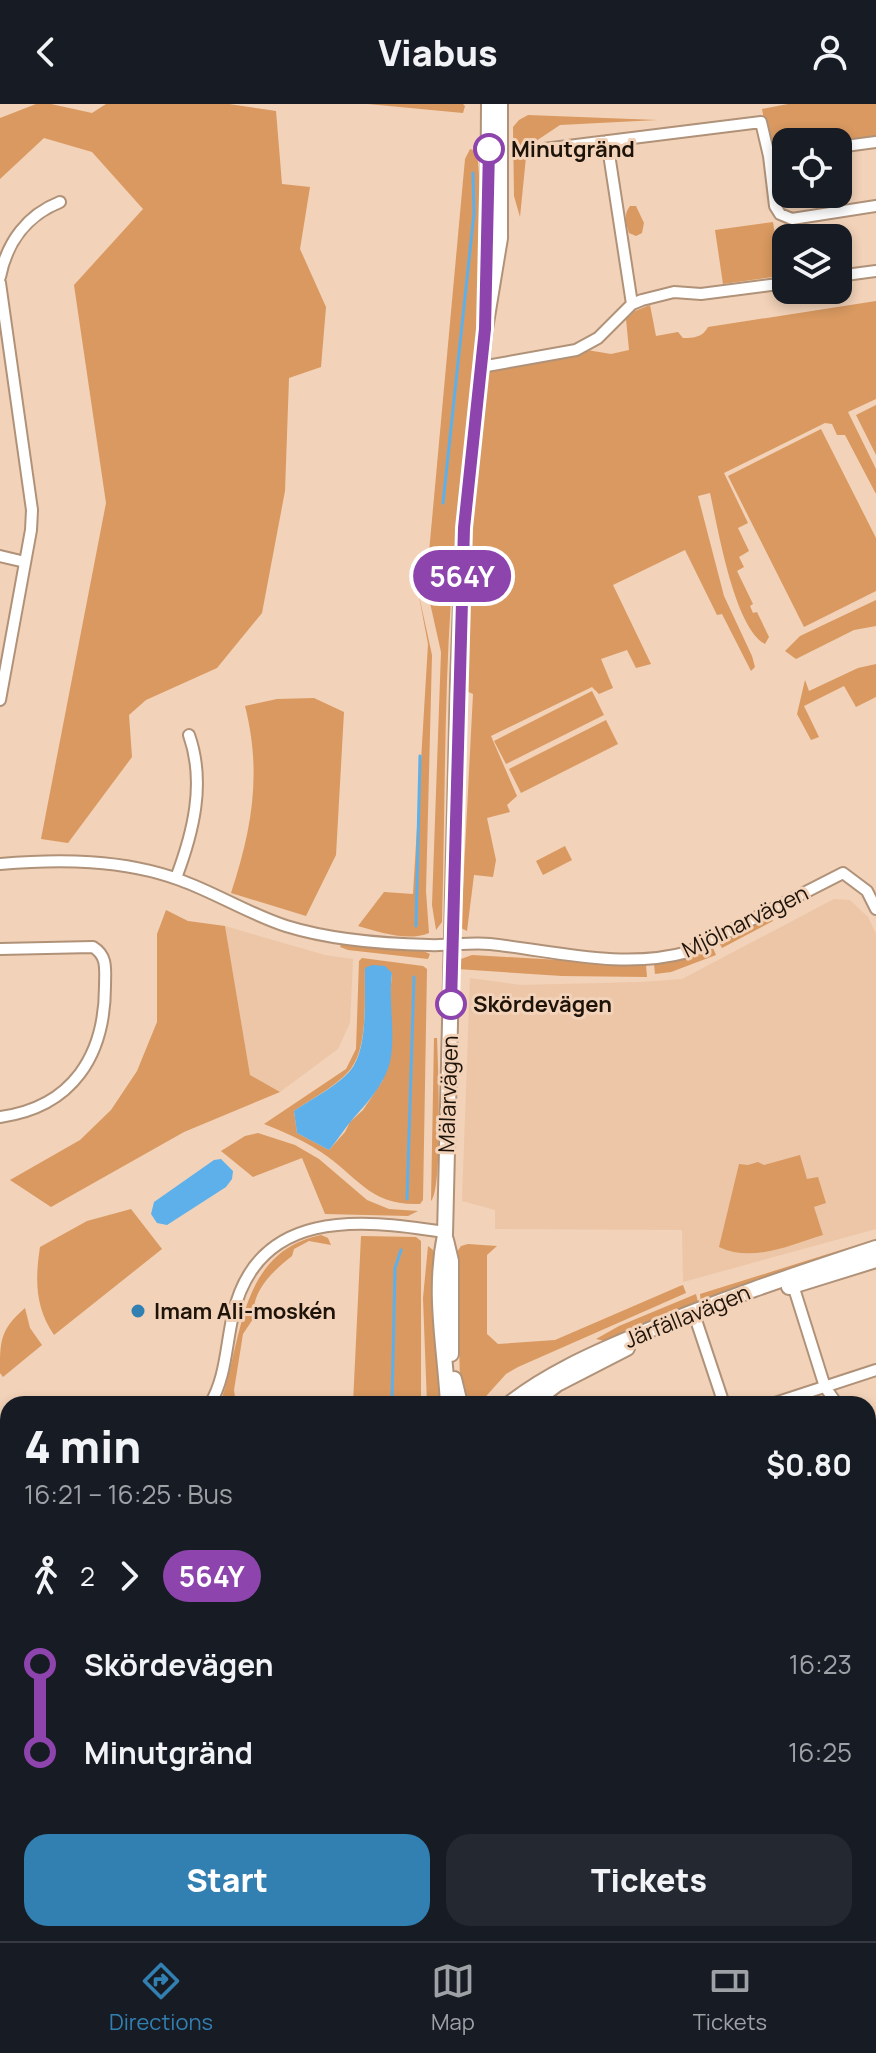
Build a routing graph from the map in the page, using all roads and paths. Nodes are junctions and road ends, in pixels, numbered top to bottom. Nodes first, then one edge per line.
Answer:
1 (489, 104) edge
2 (500, 104) edge
3 (607, 141) junction
4 (876, 142) edge
5 (852, 145) edge
6 (544, 149) dead end
7 (769, 156) junction
8 (772, 156) edge
9 (60, 202) dead end
10 (876, 206) edge
11 (876, 271) edge
12 (852, 274) edge
13 (0, 277) edge
14 (0, 283) edge
15 (772, 285) edge
16 (632, 304) junction
17 (485, 329) junction
18 (481, 367) junction
19 (0, 556) edge
20 (25, 562) junction
21 (2, 681) edge
22 (0, 700) edge
23 (189, 735) dead end
24 (0, 864) edge
25 (176, 878) junction
26 (876, 909) edge
27 (452, 942) junction
28 (0, 949) edge
29 (0, 1117) edge
30 (444, 1234) junction
31 (876, 1248) edge
32 (876, 1260) edge
33 (792, 1281) junction
34 (694, 1315) junction
35 (876, 1370) edge
36 (825, 1387) junction
37 (213, 1396) edge
38 (454, 1396) edge
39 (519, 1396) edge
40 (541, 1396) edge
41 (721, 1396) edge
42 (797, 1396) edge
43 (831, 1396) edge

1 - 17 street, Mälarvägen
2 - 17 street, Mälarvägen
3 - 6 street
3 - 7 street
3 - 16 street
4 - 5 street
7 - 8 street
7 - 10 street
9 - 13 street
11 - 12 street
14 - 20 street
15 - 16 street
16 - 18 street
17 - 18 street, Mälarvägen
18 - 27 street, Mälarvägen
19 - 20 street
20 - 21 street
21 - 22 street
23 - 25 street
24 - 25 street
25 - 27 street
26 - 27 street, Mjölnarvägen
27 - 30 street, Mälarvägen
28 - 29 street
30 - 37 street
30 - 38 street, Mälarvägen
31 - 33 street, Järfällavägen
32 - 33 street, Järfällavägen
33 - 34 street, Järfällavägen
33 - 36 street
34 - 39 street, Järfällavägen
34 - 40 street, Järfällavägen
34 - 41 street
35 - 36 street
36 - 42 street
36 - 43 street

